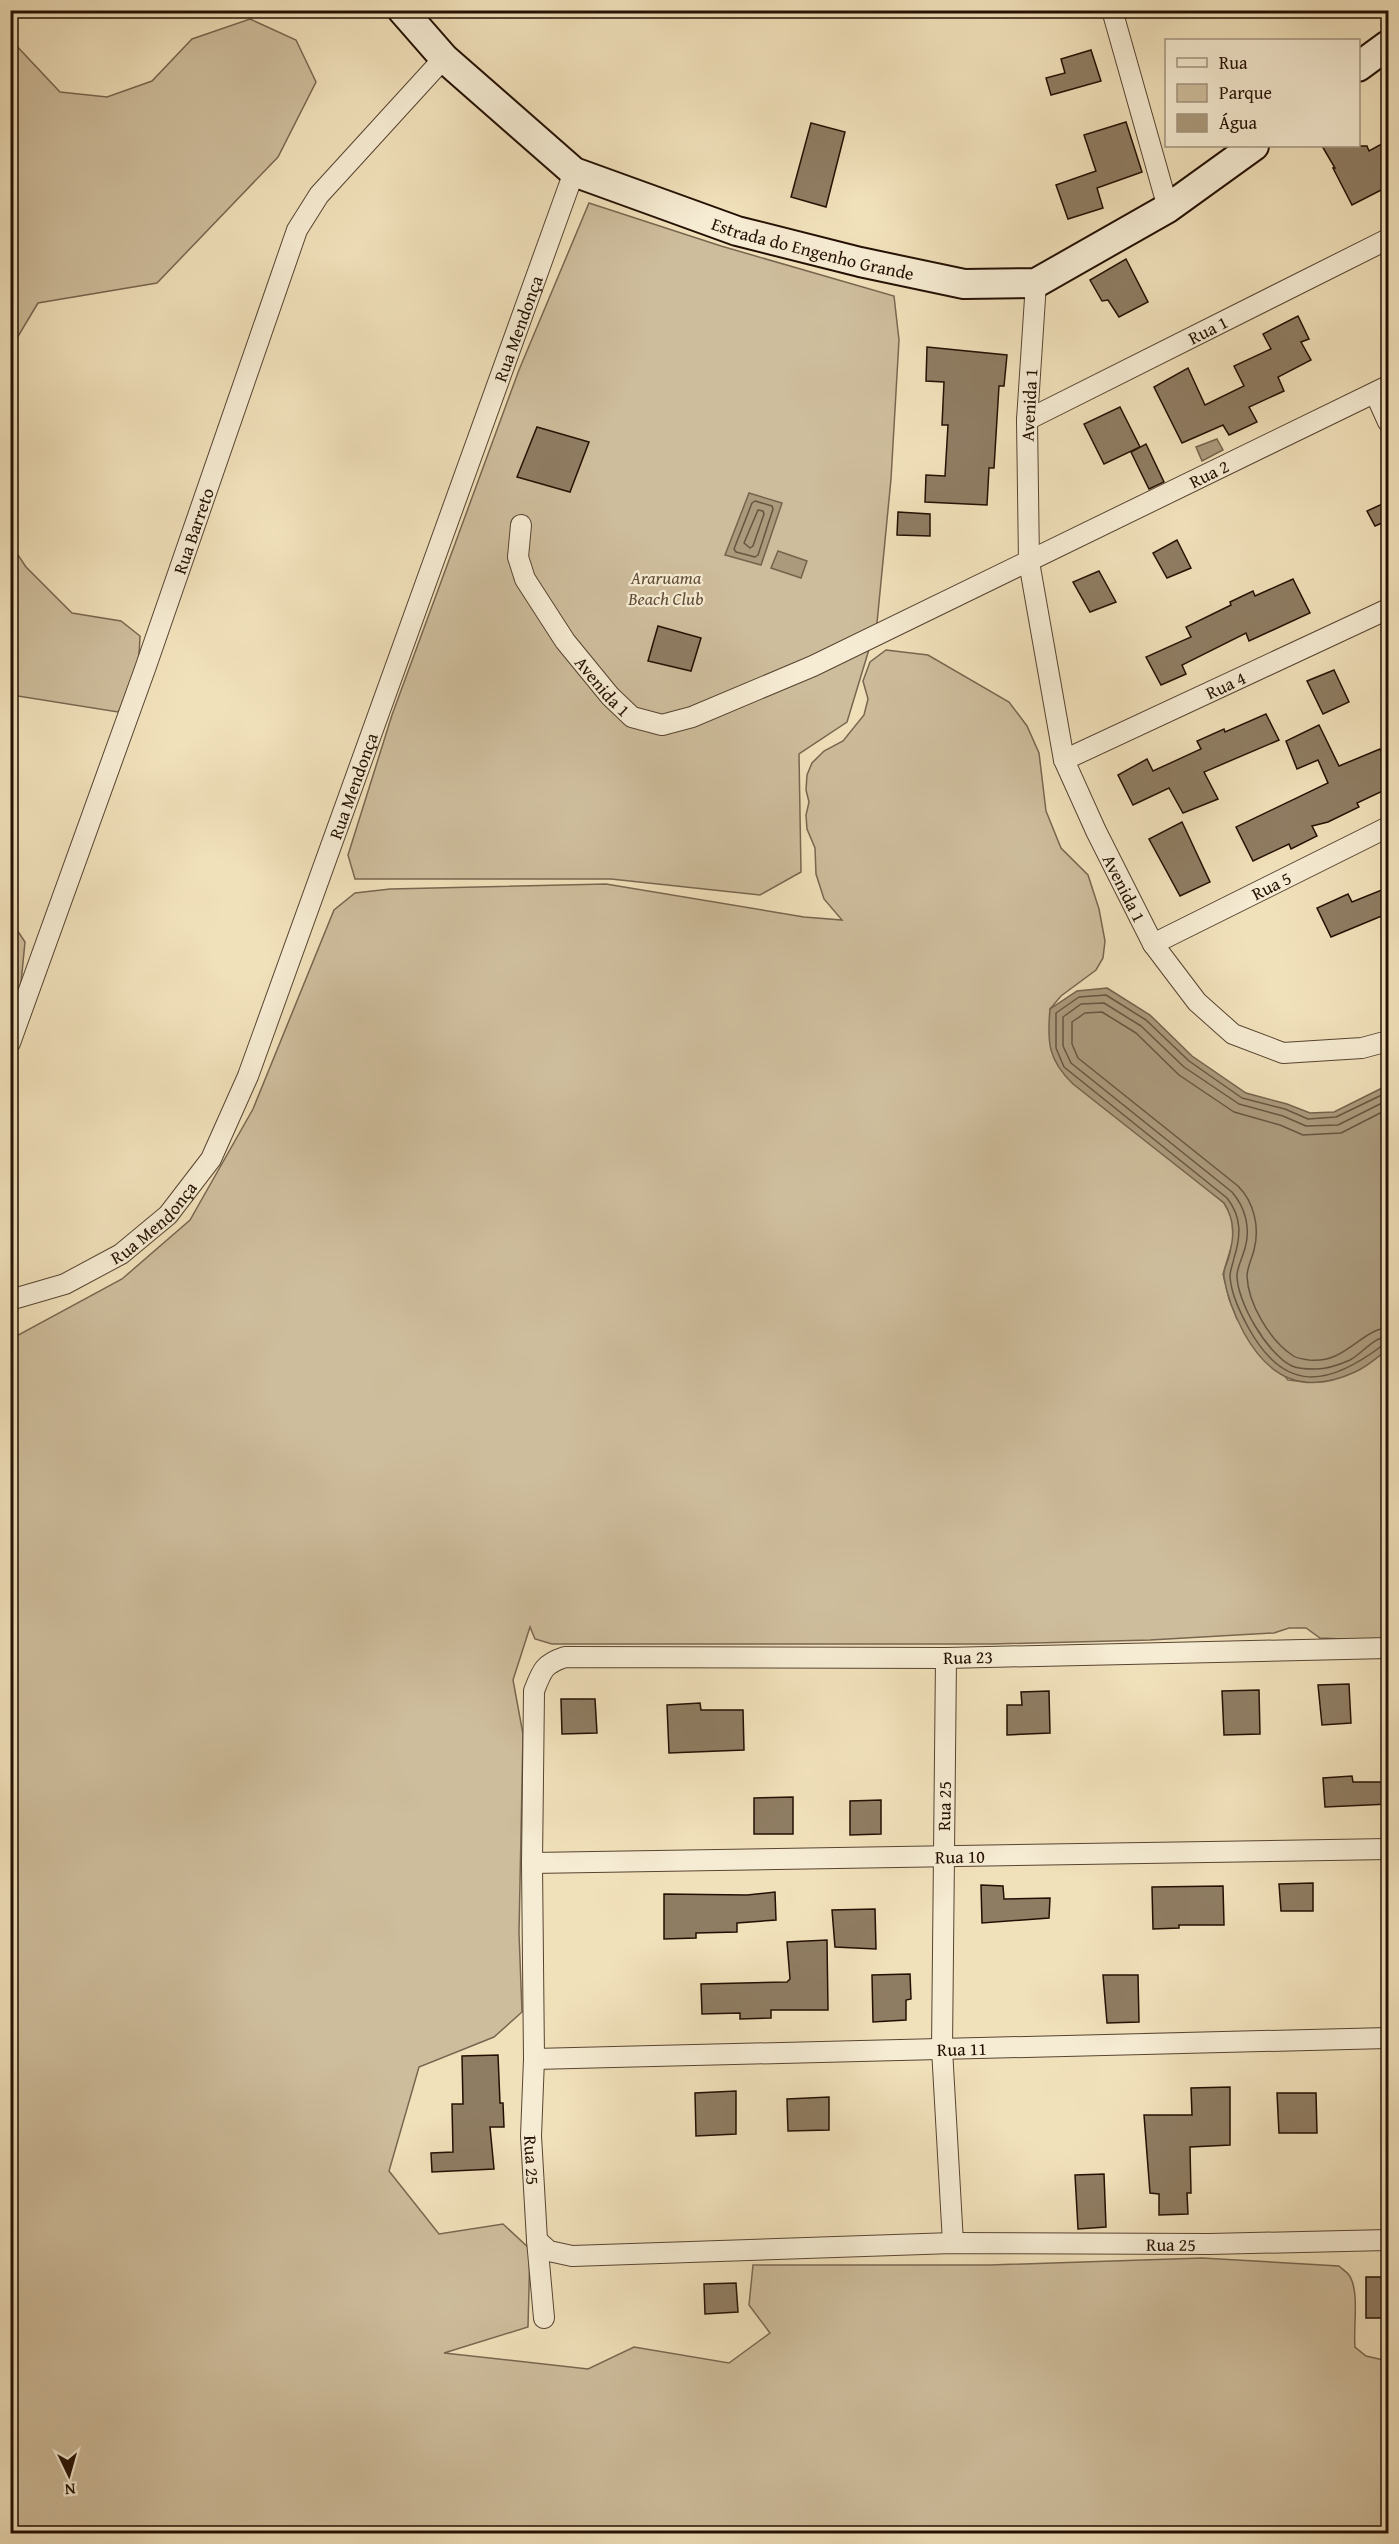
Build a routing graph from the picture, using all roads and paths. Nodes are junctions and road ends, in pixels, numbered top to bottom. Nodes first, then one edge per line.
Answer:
1 (402, 10) edge
2 (1112, 10) edge
3 (1389, 45) edge
4 (444, 58) junction
5 (1360, 66) edge
6 (1253, 147) edge
7 (574, 172) junction
8 (1168, 208) junction
9 (1389, 239) edge
10 (1036, 283) junction
11 (1382, 390) edge
12 (1026, 420) junction
13 (1389, 422) edge
14 (521, 525) dead end
15 (1029, 562) junction
16 (1389, 609) edge
17 (1064, 760) junction
18 (1389, 827) edge
19 (1153, 944) junction
20 (1389, 1041) edge
21 (10, 1043) edge
22 (10, 1300) edge
23 (1389, 1648) edge
24 (946, 1658) junction
25 (549, 1662) joint
26 (1389, 1849) edge
27 (944, 1857) junction
28 (532, 1863) junction
29 (1389, 2038) edge
30 (942, 2049) junction
31 (534, 2059) junction
32 (537, 2240) junction
33 (1389, 2240) edge
34 (953, 2243) junction
35 (544, 2318) dead end

1 - 4 street, Estrada do Engenho Grande
2 - 8 street
3 - 5 street
4 - 7 street, Estrada do Engenho Grande
4 - 21 street, Rua Barreto
6 - 8 street, Estrada do Engenho Grande
7 - 10 street, Estrada do Engenho Grande
7 - 22 street, Rua Mendonça
8 - 10 street, Estrada do Engenho Grande
9 - 12 street, Rua 1
10 - 12 street, Avenida 1
11 - 13 street
11 - 15 street, Rua 2
12 - 15 street, Avenida 1
14 - 15 street, Avenida 1
15 - 17 street, Avenida 1
16 - 17 street, Rua 4
17 - 19 street, Avenida 1
18 - 19 street, Rua 5
19 - 20 street, Avenida 1
23 - 24 street, Rua 23
24 - 25 street, Rua 23
24 - 27 street, Rua 25
25 - 28 street, Rua 25
26 - 27 street, Rua 10
27 - 28 street, Rua 10
27 - 30 street, Rua 25
28 - 31 street, Rua 25
29 - 30 street, Rua 11
30 - 31 street, Rua 11
30 - 34 street, Rua 25
31 - 32 street, Rua 25
32 - 34 street, Rua 25
32 - 35 street
33 - 34 street, Rua 25

